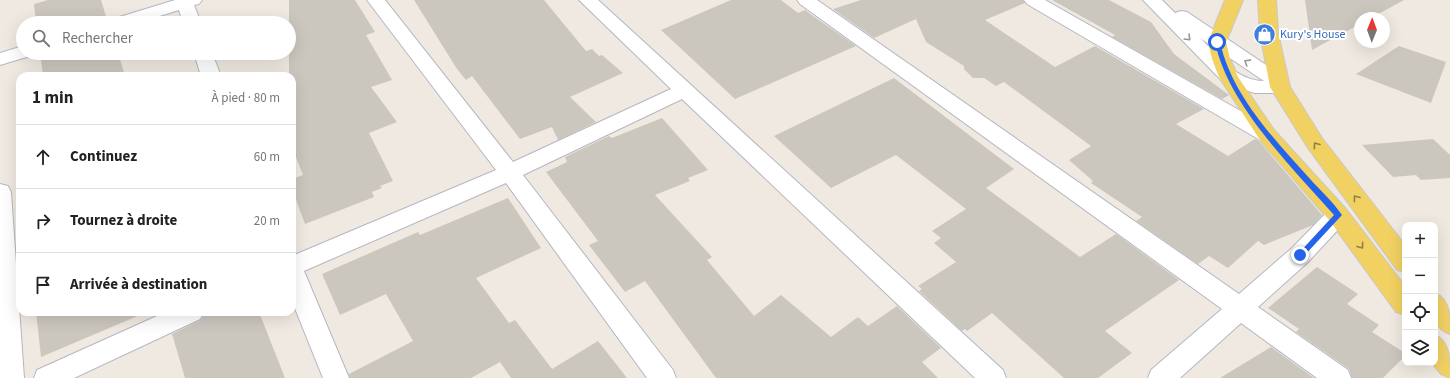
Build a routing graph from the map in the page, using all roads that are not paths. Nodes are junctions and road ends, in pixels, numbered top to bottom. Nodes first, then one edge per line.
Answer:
1 (376, 0) edge
2 (588, 0) edge
3 (806, 0) edge
4 (1033, 0) edge
5 (1152, 0) edge
6 (1162, 0) edge
7 (1234, 0) edge
8 (1267, 0) edge
9 (187, 1) edge
10 (141, 16) edge
11 (190, 16) edge
12 (1217, 42) junction
13 (16, 54) edge
14 (0, 59) edge
15 (205, 60) edge
16 (210, 72) edge
17 (1229, 77) junction
18 (1279, 84) junction
19 (684, 90) junction
20 (1267, 135) junction
21 (509, 172) junction
22 (0, 192) edge
23 (1338, 215) junction
24 (1402, 258) edge
25 (296, 264) edge
26 (296, 280) edge
27 (1402, 301) edge
28 (1240, 307) junction
29 (1438, 307) edge
30 (182, 316) edge
31 (1450, 323) edge
32 (1438, 350) edge
33 (1450, 366) edge
34 (11, 378) edge
35 (47, 378) edge
36 (336, 378) edge
37 (663, 378) edge
38 (993, 378) edge
39 (1160, 378) edge
40 (1338, 378) edge

1 - 21 street
2 - 19 street
3 - 28 street
4 - 20 street
5 -> 17 street
6 - 12 street
7 - 12 main road
8 - 18 main road
9 - 10 street
9 - 11 street
12 - 17 main road
18 -> 12 street
13 - 14 street
15 - 16 street
17 - 18 street
17 - 20 main road
24 -> 18 main road
19 - 21 street
19 - 38 street
20 - 23 main road
21 - 25 street
21 - 37 street
22 - 34 street
23 -> 27 main road
23 - 28 street
26 - 36 street
28 - 39 street
28 - 40 street
29 - 31 main road
30 - 35 street
32 - 33 main road

